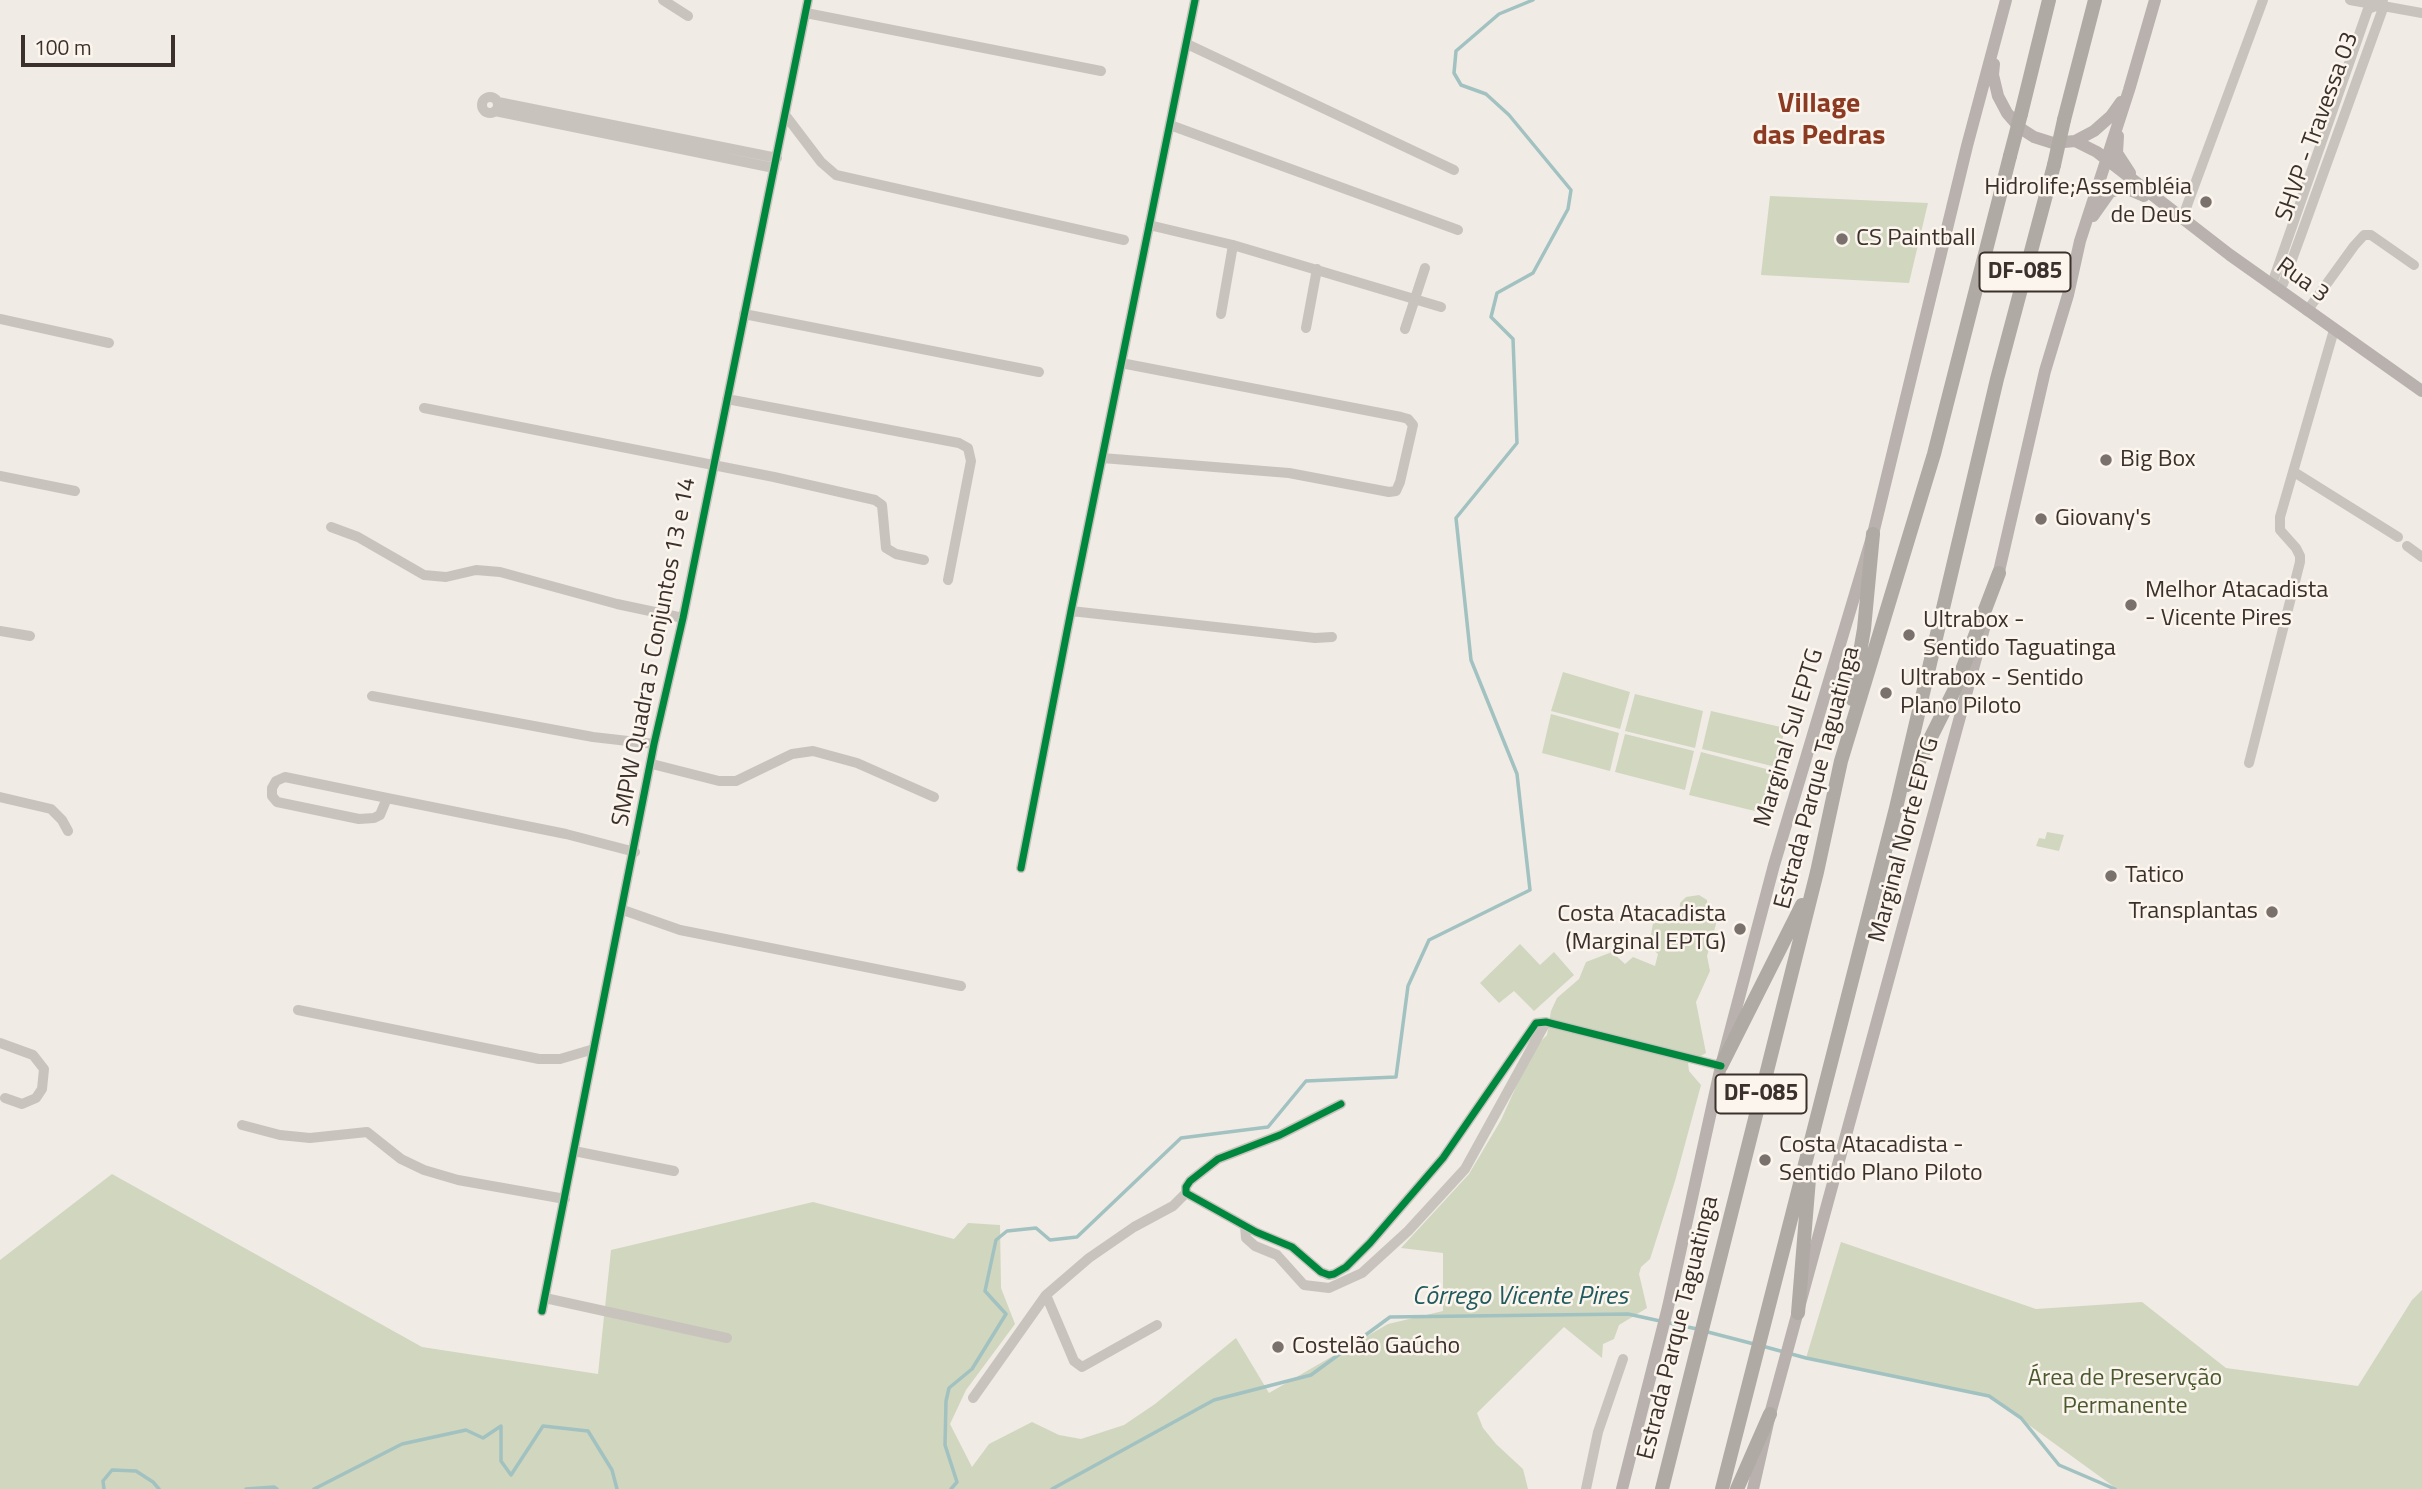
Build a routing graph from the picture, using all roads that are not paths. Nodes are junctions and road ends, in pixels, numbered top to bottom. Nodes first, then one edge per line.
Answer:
1 (663, 0) edge
2 (808, 0) edge
3 (1195, 0) edge
4 (1996, 0) edge
5 (2006, 0) edge
6 (2049, 0) edge
7 (2095, 0) edge
8 (2155, 0) edge
9 (2263, 0) edge
10 (2350, 0) edge
11 (2379, 2) edge
12 (806, 13) junction
13 (2422, 13) edge
14 (688, 16) dead end
15 (2000, 27) junction
16 (1187, 44) junction
17 (1995, 46) junction
18 (1101, 71) dead end
19 (2129, 90) junction
20 (497, 106) dead end
21 (786, 116) junction
22 (2120, 117) junction
23 (1170, 125) junction
24 (2076, 141) junction
25 (2106, 159) junction
26 (775, 163) junction
27 (1454, 170) dead end
28 (2160, 203) junction
29 (2182, 219) junction
30 (1149, 225) junction
31 (1458, 230) dead end
32 (1124, 240) dead end
33 (2080, 241) junction
34 (1233, 245) junction
35 (2414, 265) dead end
36 (1424, 268) dead end
37 (1317, 270) junction
38 (2276, 289) junction
39 (1415, 299) junction
40 (1441, 307) dead end
41 (2307, 311) junction
42 (744, 313) junction
43 (1221, 314) dead end
44 (0, 319) edge
45 (1306, 328) dead end
46 (1405, 329) dead end
47 (2334, 330) junction
48 (109, 343) dead end
49 (1121, 363) junction
50 (1039, 372) dead end
51 (2422, 391) edge
52 (727, 398) junction
53 (424, 408) dead end
54 (1102, 458) junction
55 (713, 465) junction
56 (2294, 472) junction
57 (0, 476) edge
58 (75, 491) dead end
59 (331, 527) dead end
60 (1873, 534) junction
61 (2398, 537) dead end
62 (2407, 546) dead end
63 (2422, 556) edge
64 (924, 561) dead end
65 (1999, 573) junction
66 (948, 580) dead end
67 (1070, 611) junction
68 (683, 618) junction
69 (0, 631) edge
70 (30, 636) dead end
71 (1332, 637) dead end
72 (372, 696) dead end
73 (654, 744) junction
74 (1841, 761) junction
75 (2249, 763) dead end
76 (652, 764) junction
77 (0, 797) edge
78 (387, 797) junction
79 (934, 797) dead end
80 (1896, 808) junction
81 (68, 831) dead end
82 (635, 852) junction
83 (1021, 868) dead end
84 (1816, 872) junction
85 (623, 910) junction
86 (961, 986) dead end
87 (298, 1010) dead end
88 (1546, 1023) junction
89 (0, 1044) edge
90 (594, 1049) junction
91 (1721, 1066) junction
92 (5, 1098) dead end
93 (1340, 1104) dead end
94 (1816, 1115) junction
95 (242, 1125) dead end
96 (574, 1151) junction
97 (674, 1171) dead end
98 (1185, 1193) junction
99 (565, 1199) junction
100 (1245, 1226) junction
101 (1046, 1295) junction
102 (545, 1298) junction
103 (542, 1311) dead end
104 (1798, 1313) junction
105 (1157, 1325) dead end
106 (727, 1338) dead end
107 (1623, 1359) dead end
108 (973, 1398) dead end
109 (1770, 1414) junction
110 (1586, 1489) edge
111 (1622, 1489) edge
112 (1662, 1489) edge
113 (1722, 1489) edge
114 (1737, 1489) edge
115 (1753, 1489) edge

1 - 14 street
2 - 12 street, SMPW Quadra 5 Conjuntos 13 e 14
3 - 16 street
4 - 15 main road
5 - 15 main road, Marginal Sul EPTG
6 - 74 highway, Estrada Parque Taguatinga / DF-085, bridge
7 - 80 highway, DF-085, bridge
8 - 19 main road, Marginal Norte EPTG
9 - 29 street
10 - 11 street
11 - 13 street
11 - 38 street, SHVP - Travessa 03
12 - 18 street
12 - 21 street, SMPW Quadra 5 Conjuntos 13 e 14
15 - 17 main road, Marginal Sul EPTG
16 - 23 street
16 - 27 street
17 - 24 main road
17 - 60 main road, Marginal Sul EPTG
19 - 22 main road, Marginal Norte EPTG
19 - 24 main road
20 - 26 street
21 - 26 street, SMPW Quadra 5 Conjuntos 13 e 14
21 - 32 street
22 - 25 main road, Marginal Norte EPTG
22 - 28 main road
23 - 30 street
23 - 31 street
24 - 25 main road
25 - 28 main road
25 - 33 main road, Marginal Norte EPTG
26 - 42 street, SMPW Quadra 5 Conjuntos 13 e 14
28 - 29 main road, Rua 3
28 - 33 main road
29 - 38 main road, Rua 3
30 - 34 street
30 - 49 street
33 - 65 main road, Marginal Norte EPTG
34 - 37 street
34 - 43 street
35 - 41 street
36 - 39 street
37 - 39 street
37 - 45 street
38 - 41 main road, Rua 3
39 - 40 street
39 - 46 street
41 - 47 main road, Rua 3
42 - 50 street
42 - 52 street, SMPW Quadra 5 Conjuntos 13 e 14
44 - 48 street
47 - 51 main road, Rua 3
47 - 56 street
49 - 54 street
49 - 54 street
52 - 55 street, SMPW Quadra 5 Conjuntos 13 e 14
52 - 66 street
53 - 55 street
54 - 67 street
55 - 64 street
55 - 68 street, SMPW Quadra 5 Conjuntos 13 e 14
56 - 61 street
56 - 75 street
57 - 58 street
59 - 68 street
60 - 74 highway
60 - 91 main road, Marginal Sul EPTG
62 - 63 street
65 - 80 highway
65 - 104 main road, Marginal Norte EPTG
67 - 71 street
67 - 83 street
68 - 73 street, SMPW Quadra 5 Conjuntos 13 e 14
69 - 70 street
72 - 73 street
73 - 76 street, SMPW Quadra 5 Conjuntos 13 e 14
74 - 84 highway, Estrada Parque Taguatinga / DF-085
76 - 79 street
76 - 82 street, SMPW Quadra 5 Conjuntos 13 e 14
77 - 81 street
78 - 78 street
78 - 82 street
80 - 94 highway, DF-085
82 - 85 street, SMPW Quadra 5 Conjuntos 13 e 14
84 - 91 highway
84 - 112 highway, Estrada Parque Taguatinga / DF-085
85 - 86 street
85 - 90 street, SMPW Quadra 5 Conjuntos 13 e 14
87 - 90 street
88 - 91 street
88 - 100 street
88 - 100 street
89 - 92 street
90 - 96 street, SMPW Quadra 5 Conjuntos 13 e 14
91 - 111 main road, Marginal Sul EPTG
93 - 98 street
94 - 104 highway
94 - 113 highway, DF-085
95 - 99 street
96 - 97 street
96 - 99 street, SMPW Quadra 5 Conjuntos 13 e 14
98 - 100 street
98 - 101 street
99 - 102 street, SMPW Quadra 5 Conjuntos 13 e 14
101 - 105 street
101 - 108 street
102 - 103 street, SMPW Quadra 5 Conjuntos 13 e 14
102 - 106 street
104 - 109 main road, Marginal Norte EPTG
107 - 110 street
109 - 114 highway
109 - 115 main road, Marginal Norte EPTG

